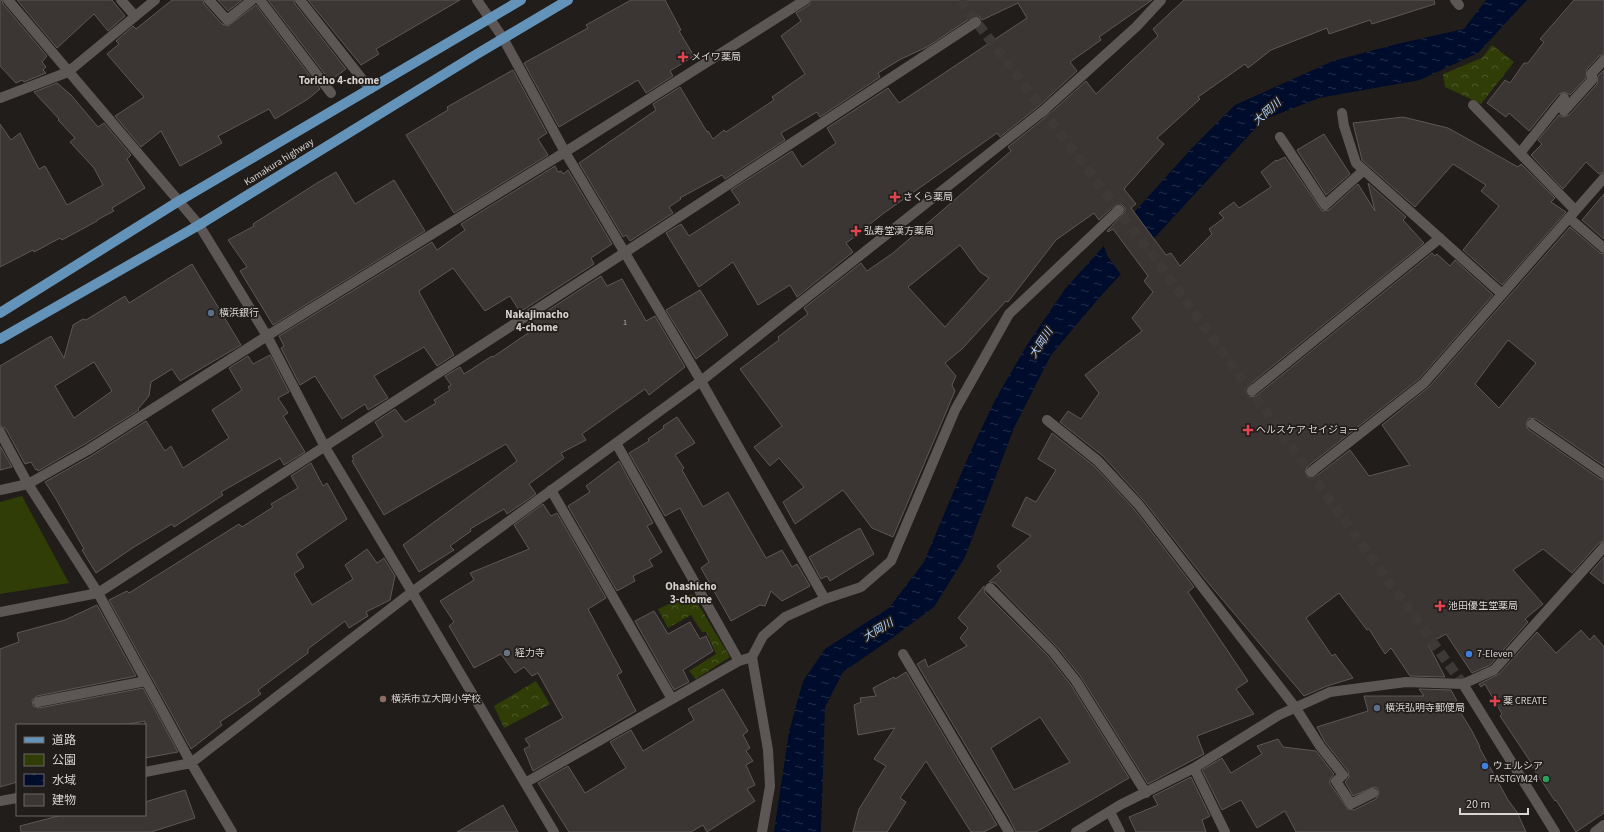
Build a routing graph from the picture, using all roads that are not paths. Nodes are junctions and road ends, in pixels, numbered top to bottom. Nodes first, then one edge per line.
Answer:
1 (8, 0) edge
2 (121, 0) edge
3 (155, 0) edge
4 (209, 0) edge
5 (252, 0) edge
6 (260, 0) edge
7 (300, 0) edge
8 (477, 0) edge
9 (521, 0) edge
10 (568, 0) edge
11 (805, 0) edge
12 (1161, 0) edge
13 (136, 16) junction
14 (490, 18) junction
15 (976, 22) dead end
16 (503, 38) junction
17 (1604, 60) edge
18 (68, 72) junction
19 (370, 89) junction
20 (331, 93) dead end
21 (0, 98) edge
22 (1564, 98) dead end
23 (1473, 105) dead end
24 (1564, 111) dead end
25 (1342, 113) dead end
26 (1280, 137) dead end
27 (565, 152) junction
28 (1520, 153) junction
29 (1364, 170) junction
30 (1604, 178) edge
31 (179, 200) junction
32 (1119, 210) dead end
33 (1572, 214) junction
34 (200, 225) junction
35 (1440, 238) junction
36 (1604, 248) edge
37 (624, 254) junction
38 (1502, 294) junction
39 (0, 312) edge
40 (267, 336) junction
41 (0, 339) edge
42 (701, 381) junction
43 (1252, 391) dead end
44 (1047, 420) dead end
45 (1532, 424) dead end
46 (0, 432) edge
47 (616, 443) junction
48 (325, 447) junction
49 (1311, 472) dead end
50 (1604, 474) edge
51 (28, 484) junction
52 (0, 490) edge
53 (551, 490) junction
54 (1604, 547) edge
55 (990, 588) dead end
56 (412, 592) junction
57 (98, 593) junction
58 (825, 599) junction
59 (0, 612) edge
60 (903, 654) dead end
61 (752, 657) junction
62 (739, 661) junction
63 (146, 681) junction
64 (1463, 684) junction
65 (672, 699) junction
66 (38, 702) dead end
67 (1295, 707) junction
68 (191, 763) junction
69 (1194, 768) junction
70 (146, 772) edge
71 (525, 783) junction
72 (1146, 793) junction
73 (1374, 793) dead end
74 (16, 798) edge
75 (0, 801) edge
76 (1110, 812) junction
77 (1604, 825) edge
78 (232, 832) edge
79 (554, 832) edge
80 (762, 832) edge
81 (1009, 832) edge
82 (1076, 832) edge
83 (1120, 832) edge
84 (1225, 832) edge
85 (1555, 832) edge
86 (1595, 832) edge

1 - 18 street
2 - 13 street
3 - 13 street
4 - 5 street
6 - 20 street
7 - 19 street
8 - 14 street
9 - 14 main road, Kamakura highway
10 - 16 main road, Kamakura highway
11 - 27 street
12 - 42 street
13 - 18 street
14 - 16 street
14 - 19 main road, Kamakura highway
15 - 37 street
16 - 27 street
16 - 34 main road, Kamakura highway
17 - 24 street
18 - 21 street
18 - 31 street
19 - 31 main road, Kamakura highway
22 - 28 street
23 - 28 street
25 - 29 street
26 - 29 street
27 - 37 street
27 - 40 street
28 - 33 street
29 - 35 street
30 - 33 street
31 - 34 street
31 - 39 main road, Kamakura highway
32 - 58 street
33 - 36 street
33 - 38 street
34 - 40 street
34 - 41 main road, Kamakura highway
35 - 38 street
35 - 43 street
37 - 42 street
37 - 48 street
38 - 49 street
40 - 48 street
40 - 51 street
42 - 47 street
42 - 58 street
44 - 67 street
45 - 50 street
46 - 51 street
47 - 53 street
47 - 62 street
48 - 56 street
48 - 57 street
51 - 52 street
51 - 57 street
53 - 56 street
53 - 65 street
54 - 64 street
55 - 72 street
56 - 68 street
56 - 71 street
57 - 59 street
57 - 63 street
58 - 61 street
60 - 81 street
61 - 62 street
61 - 80 street
62 - 65 street
63 - 66 street
63 - 68 street
64 - 67 street
64 - 85 street
65 - 71 street
67 - 69 street
67 - 73 street
68 - 70 street
68 - 78 street
69 - 72 street
69 - 84 street
71 - 79 street
72 - 76 street
74 - 75 street
76 - 82 street
76 - 83 street
77 - 86 street

